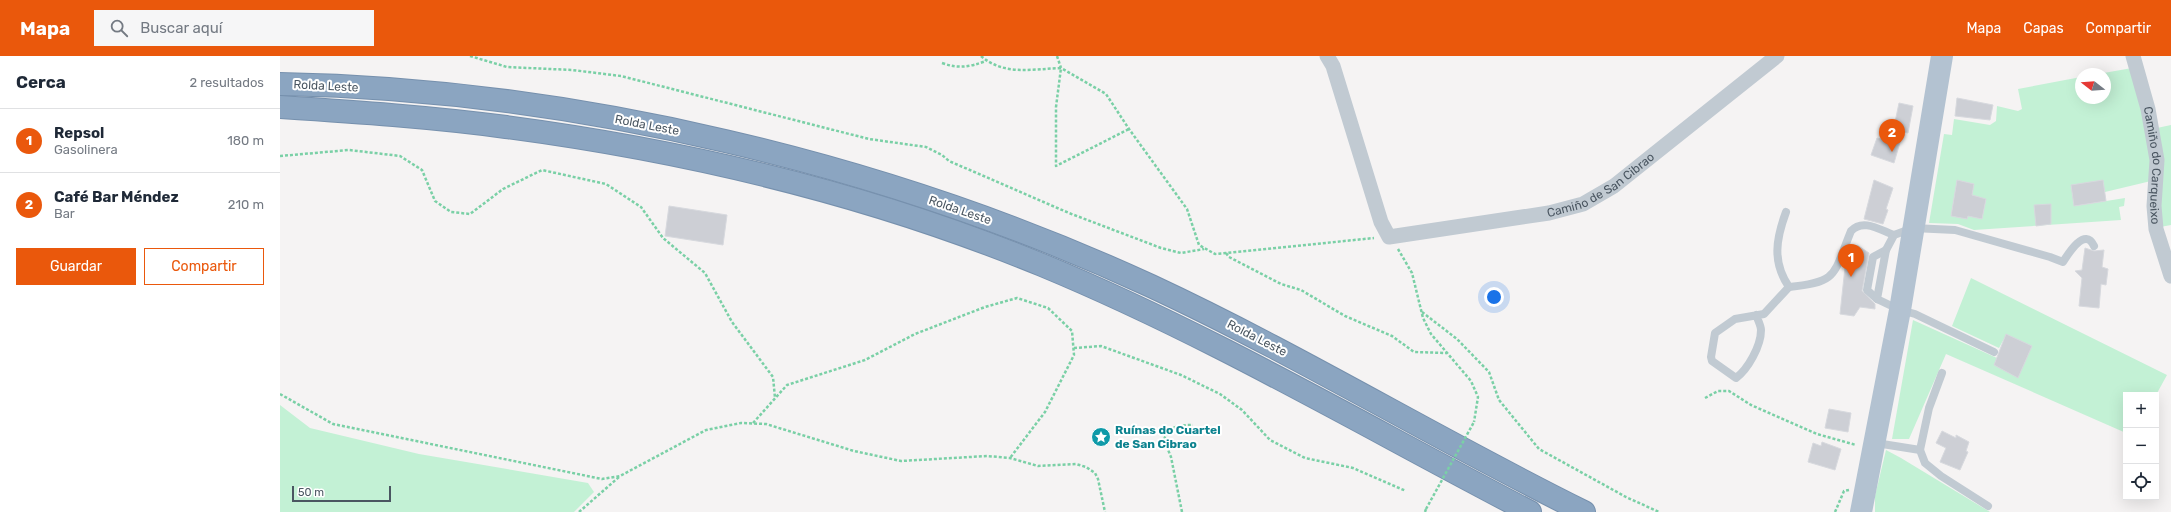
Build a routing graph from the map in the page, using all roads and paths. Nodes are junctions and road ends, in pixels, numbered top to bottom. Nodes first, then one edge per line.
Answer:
1 (470, 56) edge
2 (981, 56) edge
3 (1057, 56) edge
4 (1327, 56) edge
5 (1777, 56) edge
6 (1942, 56) edge
7 (2133, 56) edge
8 (986, 61) junction
9 (942, 63) dead end
10 (1061, 68) junction
11 (280, 84) edge
12 (280, 107) edge
13 (1129, 130) junction
14 (280, 156) edge
15 (1786, 212) dead end
16 (1904, 231) junction
17 (1389, 236) junction
18 (2094, 246) dead end
19 (1204, 249) junction
20 (1886, 250) junction
21 (1226, 253) junction
22 (2171, 276) edge
23 (1789, 287) junction
24 (1877, 299) junction
25 (1900, 310) junction
26 (1422, 312) junction
27 (1756, 315) junction
28 (1074, 348) junction
29 (1994, 352) dead end
30 (1448, 353) junction
31 (1942, 373) dead end
32 (280, 394) edge
33 (775, 398) junction
34 (1705, 398) dead end
35 (753, 424) junction
36 (1192, 426) dead end
37 (1875, 447) junction
38 (1920, 450) junction
39 (1010, 458) junction
40 (620, 476) junction
41 (1406, 491) dead end
42 (1988, 506) dead end
43 (1426, 511) edge
44 (579, 512) edge
45 (1105, 512) edge
46 (1182, 512) edge
47 (1530, 512) edge
48 (1584, 512) edge
49 (1658, 512) edge
50 (1861, 512) edge

1 - 19 path
2 - 8 path
3 - 10 path
4 - 17 street
5 - 17 street, Camiño de San Cibrao
6 - 16 main road
7 - 22 street, Camiño do Carqueixo
8 - 9 path
8 - 10 path
10 - 13 path
10 - 13 path
11 - 48 highway, Rolda Leste
12 - 47 highway, Rolda Leste
13 - 19 path
14 - 33 path
15 - 23 lane
16 - 18 lane
16 - 20 lane
16 - 23 lane
16 - 25 main road
17 - 21 path
17 - 26 path
19 - 21 path
20 - 24 lane
20 - 24 lane
21 - 30 path
23 - 27 lane
24 - 25 lane
25 - 29 lane
25 - 37 main road
26 - 30 path
26 - 49 path
27 - 27 lane
28 - 33 path
28 - 39 path
28 - 41 path
30 - 43 path, bridge
31 - 38 lane
32 - 40 path
33 - 35 path
34 - 37 path
35 - 39 path
35 - 40 path
36 - 46 path
37 - 38 lane
37 - 50 main road
38 - 42 lane
39 - 45 path
40 - 44 path

